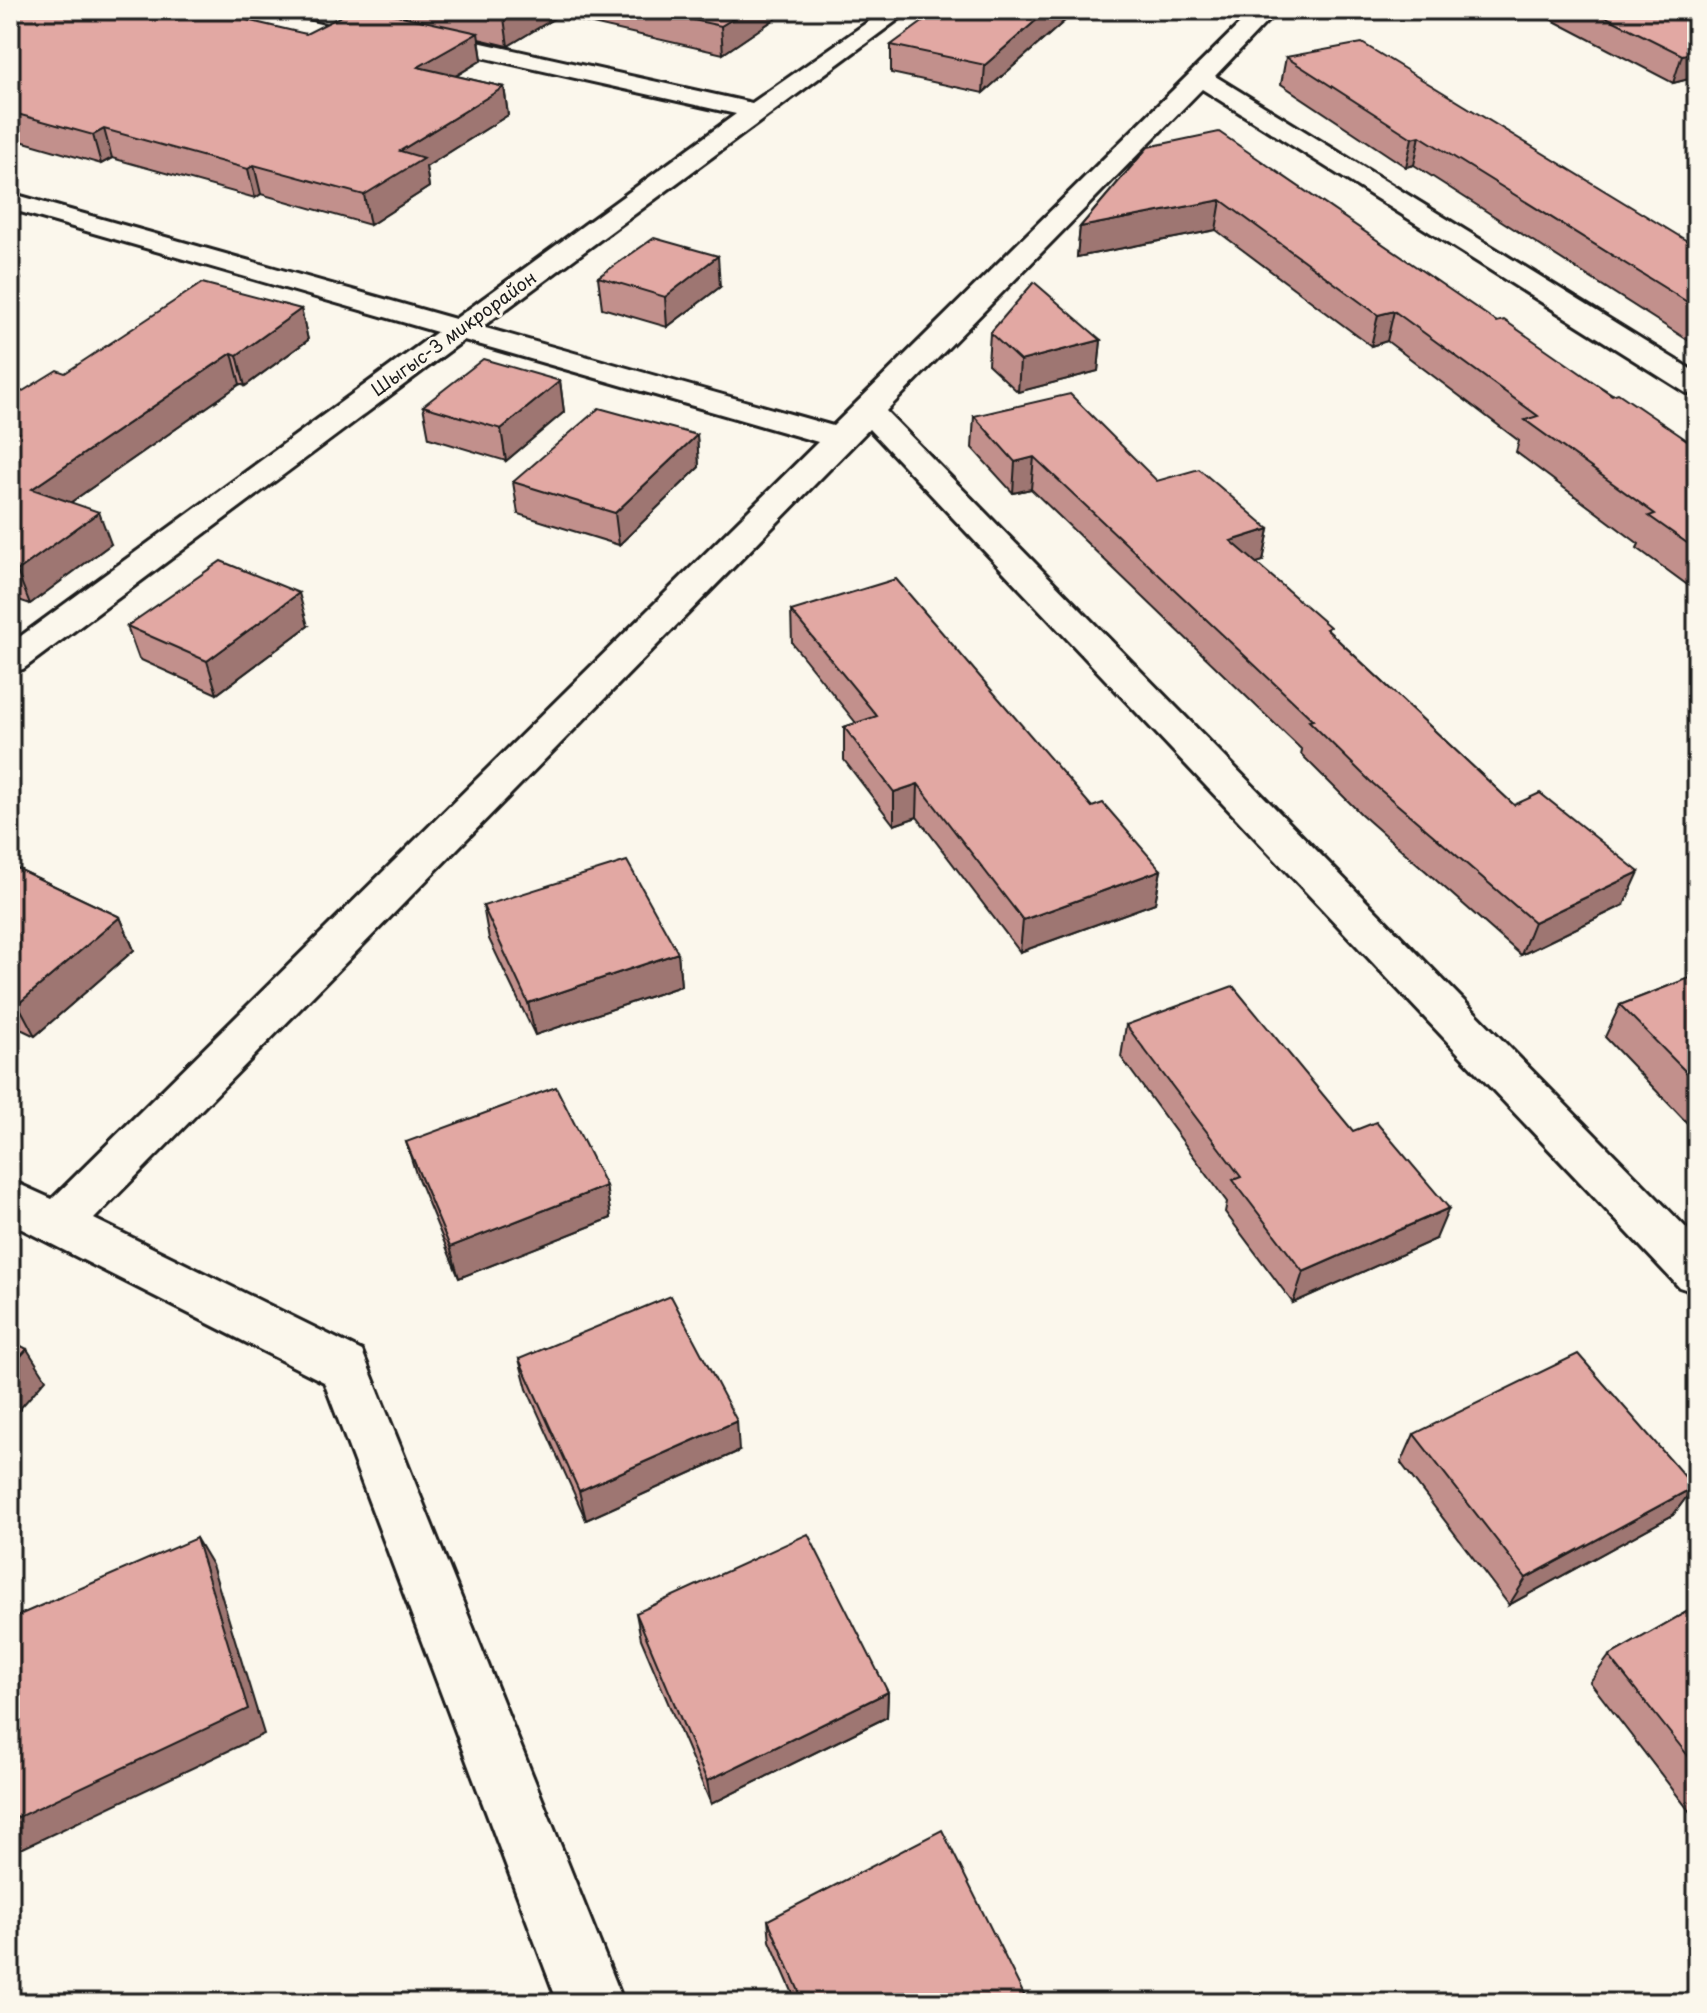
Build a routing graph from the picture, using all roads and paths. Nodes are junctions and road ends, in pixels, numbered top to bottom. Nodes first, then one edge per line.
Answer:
1 (900, 10) edge
2 (1267, 10) edge
3 (315, 11) edge
4 (1199, 77) junction
5 (756, 111) junction
6 (10, 201) edge
7 (460, 330) junction
8 (1697, 386) edge
9 (868, 410) junction
10 (840, 438) junction
11 (10, 661) edge
12 (34, 1212) edge
13 (1697, 1272) edge
14 (591, 2003) edge

1 - 5 street, Шыгыс-3 микрорайон
2 - 4 street
3 - 5 street
4 - 8 street
4 - 9 street
5 - 7 street, Шыгыс-3 микрорайон
6 - 7 street
7 - 10 street
7 - 11 street, Шыгыс-3 микрорайон
9 - 10 street
9 - 13 street
10 - 12 street
12 - 14 street

